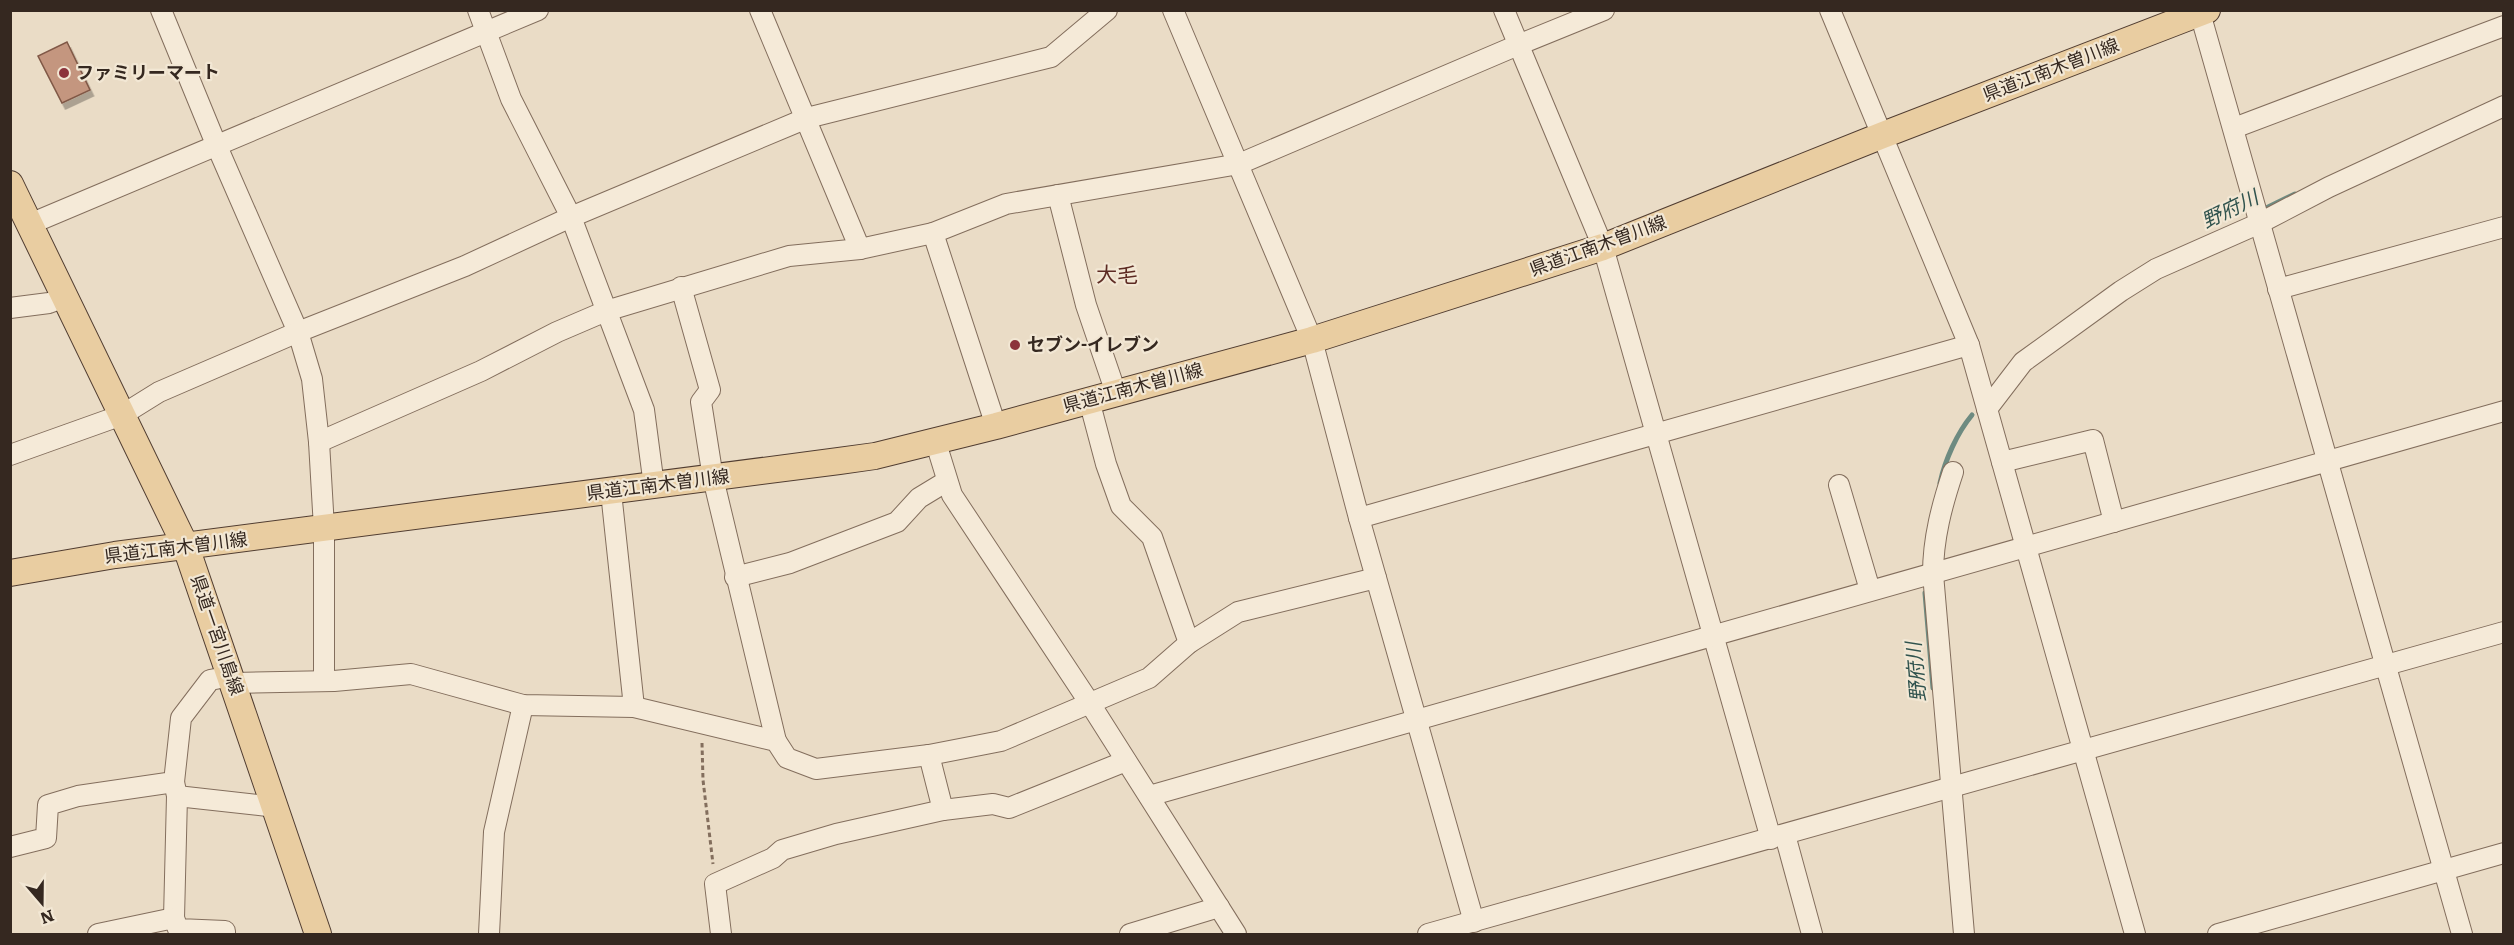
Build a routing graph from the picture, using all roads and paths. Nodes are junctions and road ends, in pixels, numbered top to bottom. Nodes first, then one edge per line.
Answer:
1 (161, 10) edge
2 (477, 10) edge
3 (538, 10) edge
4 (760, 10) edge
5 (1107, 10) edge
6 (1173, 10) edge
7 (1504, 10) edge
8 (1604, 10) edge
9 (1830, 10) edge
10 (2204, 12) edge
11 (2173, 16) edge
12 (2504, 26) edge
13 (487, 32) junction
14 (1518, 45) junction
15 (2504, 106) edge
16 (807, 118) junction
17 (2234, 128) junction
18 (1883, 135) junction
19 (216, 144) junction
20 (1239, 164) junction
21 (10, 184) edge
22 (1058, 195) junction
23 (2258, 214) junction
24 (571, 218) junction
25 (30, 224) junction
26 (2504, 227) edge
27 (933, 233) junction
28 (1604, 247) junction
29 (860, 249) junction
30 (681, 287) junction
31 (2278, 289) junction
32 (65, 297) junction
33 (10, 308) edge
34 (606, 311) junction
35 (298, 332) junction
36 (1312, 340) junction
37 (1969, 345) junction
38 (1116, 393) junction
39 (1089, 400) junction
40 (1987, 409) junction
41 (2504, 411) edge
42 (122, 415) junction
43 (996, 426) junction
44 (1655, 433) junction
45 (935, 440) junction
46 (319, 442) junction
47 (10, 455) edge
48 (2327, 460) junction
49 (2002, 462) junction
50 (1953, 472) dead end
51 (713, 478) junction
52 (947, 481) junction
53 (1839, 485) dead end
54 (654, 486) junction
55 (610, 492) junction
56 (1359, 518) junction
57 (2114, 522) junction
58 (324, 528) junction
59 (186, 547) junction
60 (2026, 547) junction
61 (10, 573) edge
62 (1926, 575) junction
63 (735, 577) junction
64 (1376, 578) junction
65 (1870, 590) junction
66 (2504, 633) edge
67 (1714, 635) junction
68 (1189, 643) junction
69 (2386, 666) junction
70 (232, 679) junction
71 (324, 681) junction
72 (1089, 702) junction
73 (523, 705) junction
74 (634, 707) junction
75 (1417, 719) junction
76 (701, 724) junction
77 (776, 741) junction
78 (2084, 751) junction
79 (929, 755) junction
80 (1126, 761) junction
81 (175, 789) junction
82 (1946, 790) junction
83 (1149, 796) junction
84 (276, 807) junction
85 (943, 810) junction
86 (1778, 837) junction
87 (10, 847) edge
88 (2504, 853) edge
89 (2444, 870) junction
90 (715, 884) junction
91 (1219, 907) junction
92 (174, 918) junction
93 (1482, 925) edge
94 (98, 934) edge
95 (225, 934) edge
96 (318, 934) edge
97 (489, 934) edge
98 (721, 934) edge
99 (1130, 934) edge
100 (1236, 934) edge
101 (1428, 934) edge
102 (1812, 934) edge
103 (1964, 934) edge
104 (2135, 934) edge
105 (2218, 934) edge
106 (2462, 934) edge

1 - 19 street
2 - 13 street
3 - 13 street
4 - 16 street
5 - 16 street
6 - 20 street
7 - 14 street
8 - 14 street
9 - 18 street
10 - 11 main road, 県道江南木曽川線
10 - 17 street
11 - 18 main road, 県道江南木曽川線
12 - 17 street
13 - 19 street
13 - 24 street
14 - 20 street
14 - 28 street
15 - 23 street
16 - 24 street
16 - 29 street
17 - 23 street
18 - 28 main road, 県道江南木曽川線
18 - 37 street
19 - 25 street
19 - 35 street
20 - 22 street
20 - 36 street
21 - 25 main road, 県道一宮川島線
22 - 27 street
22 - 38 street
23 - 31 street
23 - 40 street
24 - 34 street
24 - 35 street
25 - 32 main road, 県道一宮川島線
26 - 31 street
27 - 29 street
27 - 43 street
28 - 36 main road, 県道江南木曽川線
28 - 44 street
29 - 30 street
30 - 34 street
30 - 51 street
31 - 48 street
32 - 33 street
32 - 42 main road, 県道一宮川島線
34 - 46 street
34 - 54 street
35 - 42 street
35 - 46 street
36 - 38 main road, 県道江南木曽川線
36 - 56 street
37 - 40 street
37 - 44 street
38 - 39 main road, 県道江南木曽川線
39 - 43 main road, 県道江南木曽川線
39 - 68 street
40 - 49 street
41 - 48 street
42 - 47 street
42 - 59 main road, 県道一宮川島線
43 - 45 main road, 県道江南木曽川線
44 - 56 street
44 - 67 street
45 - 51 main road, 県道江南木曽川線
45 - 52 street
46 - 58 street
48 - 57 street
48 - 69 street
49 - 57 street
49 - 60 street
50 - 62 street
51 - 54 main road, 県道江南木曽川線
51 - 63 street
52 - 63 street
52 - 72 street
53 - 65 street
54 - 55 main road, 県道江南木曽川線
55 - 58 main road, 県道江南木曽川線
55 - 74 street
56 - 64 street
57 - 60 street
58 - 59 main road, 県道江南木曽川線
58 - 71 street
59 - 61 main road, 県道江南木曽川線
59 - 70 main road, 県道一宮川島線
60 - 62 street
60 - 78 street
62 - 65 street
62 - 82 street
63 - 77 street
64 - 68 street
64 - 75 street
65 - 67 street
66 - 69 street
67 - 75 street
67 - 86 street
68 - 72 street
69 - 78 street
69 - 89 street
70 - 71 street
70 - 81 street
70 - 84 main road, 県道一宮川島線
71 - 73 street
72 - 79 street
72 - 80 street
73 - 74 street
73 - 97 street
74 - 76 street
75 - 83 street
75 - 93 street
76 - 77 street
76 - 90 path
77 - 79 street
78 - 82 street
78 - 104 street
79 - 85 street
80 - 83 street
80 - 85 street
81 - 84 street
81 - 87 street
81 - 92 street
82 - 86 street
82 - 103 street
83 - 91 street
84 - 96 main road, 県道一宮川島線
85 - 90 street
86 - 93 street
86 - 102 street
88 - 89 street
89 - 105 street
89 - 106 street
90 - 98 street
91 - 99 street
91 - 100 street
92 - 94 street
92 - 95 street
93 - 101 street

